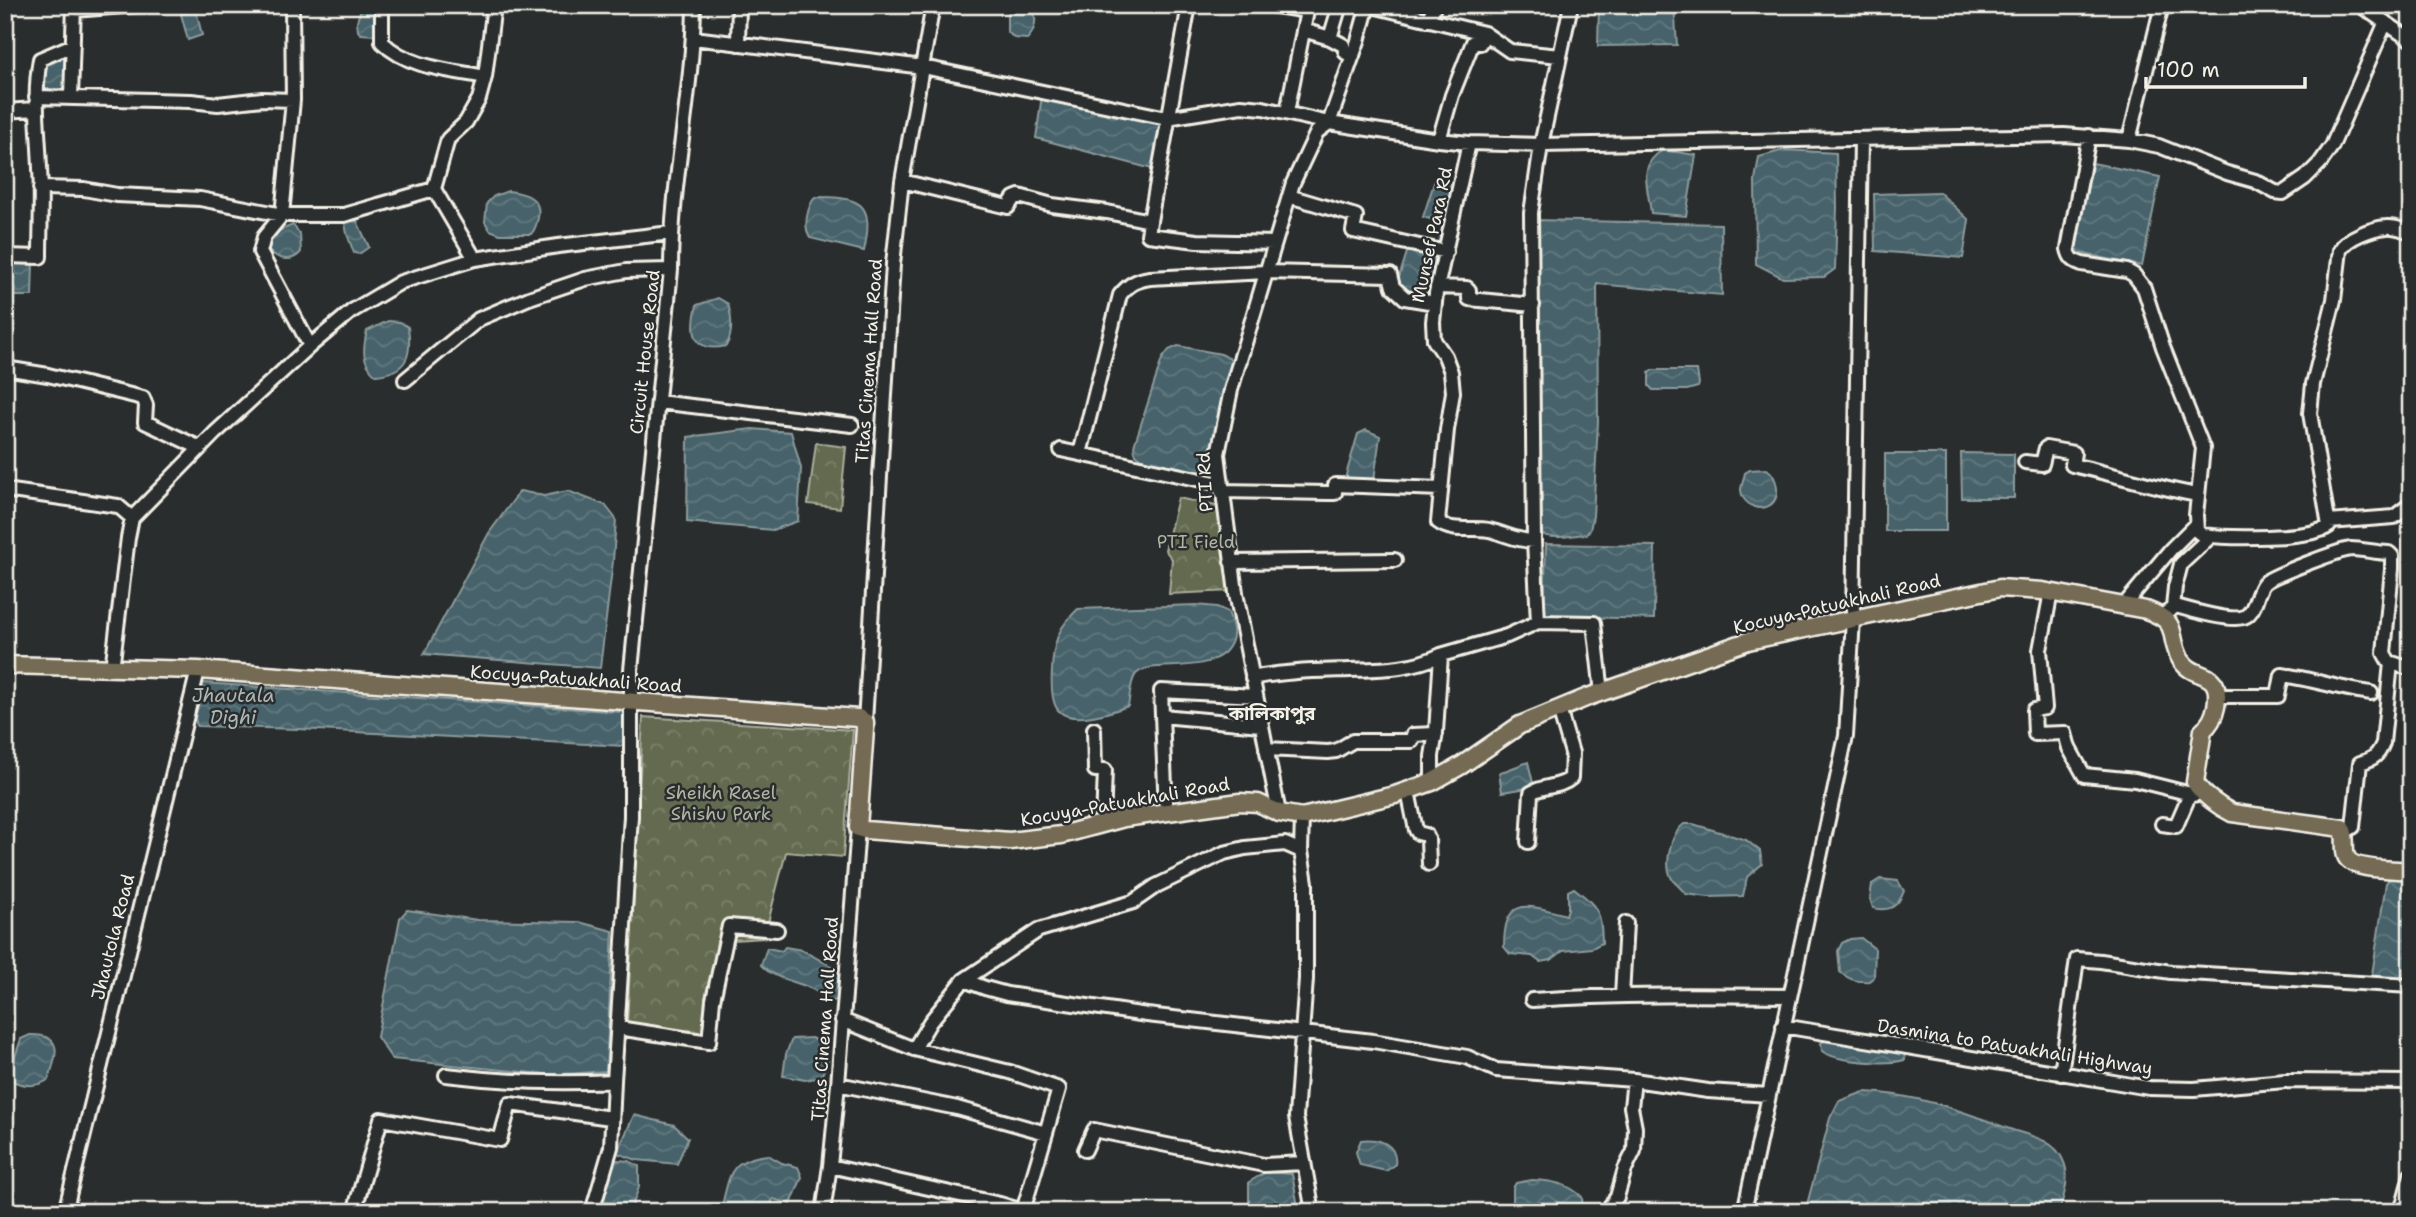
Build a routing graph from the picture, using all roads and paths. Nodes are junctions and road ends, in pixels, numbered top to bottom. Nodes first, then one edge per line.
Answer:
1 (137, 5) edge
2 (292, 5) edge
3 (382, 5) edge
4 (494, 5) edge
5 (694, 5) edge
6 (739, 5) edge
7 (933, 5) edge
8 (1189, 5) edge
9 (1270, 5) edge
10 (1340, 5) edge
11 (1368, 5) edge
12 (1435, 5) edge
13 (1571, 5) edge
14 (2162, 5) edge
15 (2360, 5) edge
16 (74, 8) edge
17 (1428, 20) junction
18 (2385, 24) junction
19 (1303, 30) junction
20 (1485, 34) junction
21 (694, 38) junction
22 (1330, 38) junction
23 (2411, 40) edge
24 (738, 44) junction
25 (73, 46) junction
26 (1353, 56) junction
27 (1560, 56) junction
28 (923, 67) junction
29 (485, 77) junction
30 (71, 98) junction
31 (293, 100) junction
32 (36, 103) junction
33 (5, 111) edge
34 (1287, 112) junction
35 (1167, 118) junction
36 (1329, 123) junction
37 (2089, 136) junction
38 (1439, 140) junction
39 (1861, 140) junction
40 (2129, 140) junction
41 (1469, 144) junction
42 (1542, 145) junction
43 (902, 181) junction
44 (40, 188) junction
45 (434, 189) junction
46 (1289, 196) junction
47 (282, 215) junction
48 (1150, 221) junction
49 (2411, 232) edge
50 (671, 233) junction
51 (1275, 243) junction
52 (1446, 252) junction
53 (5, 256) edge
54 (475, 259) junction
55 (671, 270) junction
56 (1266, 272) junction
57 (1437, 287) junction
58 (1435, 303) junction
59 (1533, 304) junction
60 (310, 346) junction
61 (5, 368) edge
62 (405, 380) dead end
63 (658, 402) junction
64 (852, 425) dead end
65 (200, 448) junction
66 (1060, 450) dead end
67 (1080, 454) junction
68 (2025, 462) dead end
69 (1221, 487) junction
70 (1441, 489) junction
71 (5, 490) edge
72 (2198, 495) junction
73 (2411, 504) edge
74 (132, 518) junction
75 (2329, 522) junction
76 (2196, 524) junction
77 (2211, 536) junction
78 (1534, 541) junction
79 (1395, 560) dead end
80 (1231, 562) junction
81 (2051, 592) junction
82 (2124, 605) junction
83 (2168, 612) junction
84 (1853, 619) junction
85 (1538, 622) junction
86 (1441, 655) junction
87 (2391, 663) junction
88 (5, 665) edge
89 (113, 669) junction
90 (2411, 669) edge
91 (198, 670) junction
92 (1252, 678) junction
93 (2371, 692) dead end
94 (1602, 693) junction
95 (1255, 696) junction
96 (2218, 696) junction
97 (630, 703) junction
98 (1559, 709) junction
99 (1162, 716) junction
100 (865, 722) junction
101 (1261, 725) junction
102 (1094, 729) dead end
103 (1436, 734) junction
104 (1266, 750) junction
105 (1432, 782) junction
106 (1408, 791) junction
107 (2198, 793) junction
108 (1166, 811) junction
109 (1279, 813) junction
110 (1302, 817) junction
111 (1103, 823) junction
112 (2162, 824) dead end
113 (858, 828) junction
114 (2344, 832) junction
115 (1528, 842) dead end
116 (1301, 851) junction
117 (1429, 864) dead end
118 (2411, 870) edge
119 (1626, 923) dead end
120 (777, 930) dead end
121 (964, 980) junction
122 (2411, 986) edge
123 (1622, 996) junction
124 (1789, 996) junction
125 (1532, 1000) dead end
126 (842, 1020) junction
127 (1783, 1026) junction
128 (618, 1028) junction
129 (1302, 1033) junction
130 (914, 1049) junction
131 (2061, 1074) junction
132 (446, 1076) dead end
133 (1634, 1080) junction
134 (614, 1081) junction
135 (2411, 1082) edge
136 (838, 1084) junction
137 (1769, 1096) junction
138 (611, 1118) junction
139 (1046, 1133) junction
140 (1085, 1150) dead end
141 (1304, 1163) junction
142 (830, 1166) junction
143 (2411, 1175) edge
144 (65, 1212) edge
145 (354, 1212) edge
146 (592, 1212) edge
147 (823, 1212) edge
148 (1313, 1212) edge
149 (1609, 1212) edge
150 (1744, 1212) edge
151 (2401, 1212) edge

1 - 16 street
2 - 31 street
3 - 29 street
4 - 29 street
5 - 21 street, Circuit House Road
6 - 24 street
7 - 28 street, Titas Cinema Hall Road
8 - 35 street
9 - 19 street
10 - 22 street
11 - 17 street
11 - 26 street, PTI Rd
12 - 17 street
13 - 27 street
14 - 40 street
15 - 18 street
16 - 25 street
17 - 20 street
18 - 23 street
18 - 40 street
19 - 22 street
19 - 34 street
20 - 27 street
20 - 38 street
21 - 24 street
21 - 50 street, Circuit House Road
22 - 26 street
24 - 28 street
25 - 30 street
25 - 32 street
26 - 36 street, PTI Rd
27 - 42 street
28 - 35 street
28 - 43 street, Titas Cinema Hall Road
29 - 45 street
30 - 31 street
30 - 32 street
31 - 47 street
32 - 33 street
32 - 44 street
34 - 35 street
34 - 36 street
35 - 48 street
36 - 38 street
36 - 46 street, PTI Rd
37 - 39 street
37 - 40 street
37 - 72 street
38 - 41 street
39 - 42 street
39 - 84 street
41 - 42 street
41 - 52 street, Munsef Para Rd
42 - 59 street
43 - 48 street
43 - 100 street, Titas Cinema Hall Road
44 - 47 street
44 - 53 street
45 - 47 street
45 - 54 street
46 - 51 street, PTI Rd
46 - 52 street
47 - 60 street
48 - 51 street
49 - 75 street
50 - 54 street
50 - 55 street, Circuit House Road
51 - 56 street, PTI Rd
52 - 57 street, Munsef Para Rd
54 - 60 street
55 - 62 street
55 - 63 street, Circuit House Road
56 - 58 street
56 - 67 street
56 - 69 street, PTI Rd
57 - 58 street, Munsef Para Rd
57 - 59 street
58 - 70 street, Munsef Para Rd
59 - 78 street
60 - 65 street
61 - 65 street
63 - 64 street
63 - 97 street, Circuit House Road
65 - 74 street
66 - 67 street
67 - 69 street
68 - 72 street
69 - 70 street
69 - 80 street, PTI Rd
70 - 78 street, Munsef Para Rd
71 - 74 street
72 - 76 street
73 - 75 street
74 - 89 street
75 - 77 street
76 - 77 street
76 - 82 street
77 - 83 street
78 - 85 street
79 - 80 street
80 - 92 street, PTI Rd
81 - 82 main road, Kocuya-Patuakhali Road
81 - 84 main road, Kocuya-Patuakhali Road
81 - 107 street
82 - 83 main road, Kocuya-Patuakhali Road
83 - 87 street
83 - 96 main road
84 - 94 main road, Kocuya-Patuakhali Road
84 - 124 street
85 - 86 street
85 - 94 street
86 - 92 street
86 - 103 street
87 - 90 street
87 - 114 street
88 - 89 main road, Kocuya-Patuakhali Road
89 - 91 main road, Kocuya-Patuakhali Road
91 - 97 main road, Kocuya-Patuakhali Road
91 - 144 street, Jhautola Road
92 - 95 street, PTI Rd
93 - 96 street
94 - 98 main road, Kocuya-Patuakhali Road
95 - 99 street
95 - 101 street, PTI Rd
96 - 107 main road
97 - 100 main road, Kocuya-Patuakhali Road
97 - 128 street, Circuit House Road
98 - 105 main road, Kocuya-Patuakhali Road
98 - 115 street
99 - 101 street
99 - 108 street
100 - 113 main road
101 - 104 street, PTI Rd
102 - 111 street
103 - 104 street
103 - 105 street
104 - 109 street, PTI Rd
105 - 106 main road, Kocuya-Patuakhali Road
106 - 110 main road, Kocuya-Patuakhali Road
106 - 117 street
107 - 112 street
107 - 114 main road
108 - 109 main road, Kocuya-Patuakhali Road
108 - 111 main road, Kocuya-Patuakhali Road
109 - 110 main road, Kocuya-Patuakhali Road
110 - 116 street
111 - 113 main road, Kocuya-Patuakhali Road
113 - 126 street, Titas Cinema Hall Road
114 - 118 main road
116 - 121 street
116 - 129 street
119 - 123 street
120 - 128 street
121 - 129 street
121 - 130 street
122 - 131 street
123 - 124 street
123 - 125 street
124 - 127 street
126 - 130 street
126 - 136 street, Titas Cinema Hall Road
127 - 131 street, Dasmina to Patuakhali Highway
127 - 137 street
128 - 134 street, Circuit House Road
129 - 133 street
129 - 141 street
130 - 139 street
131 - 135 street, Dasmina to Patuakhali Highway
132 - 134 street
133 - 137 street
133 - 149 street
134 - 138 street, Circuit House Road
136 - 139 street
136 - 142 street, Titas Cinema Hall Road
137 - 150 street
138 - 145 street
138 - 146 street, Circuit House Road
139 - 142 street
140 - 141 street
141 - 148 street
142 - 147 street, Titas Cinema Hall Road
143 - 151 street

